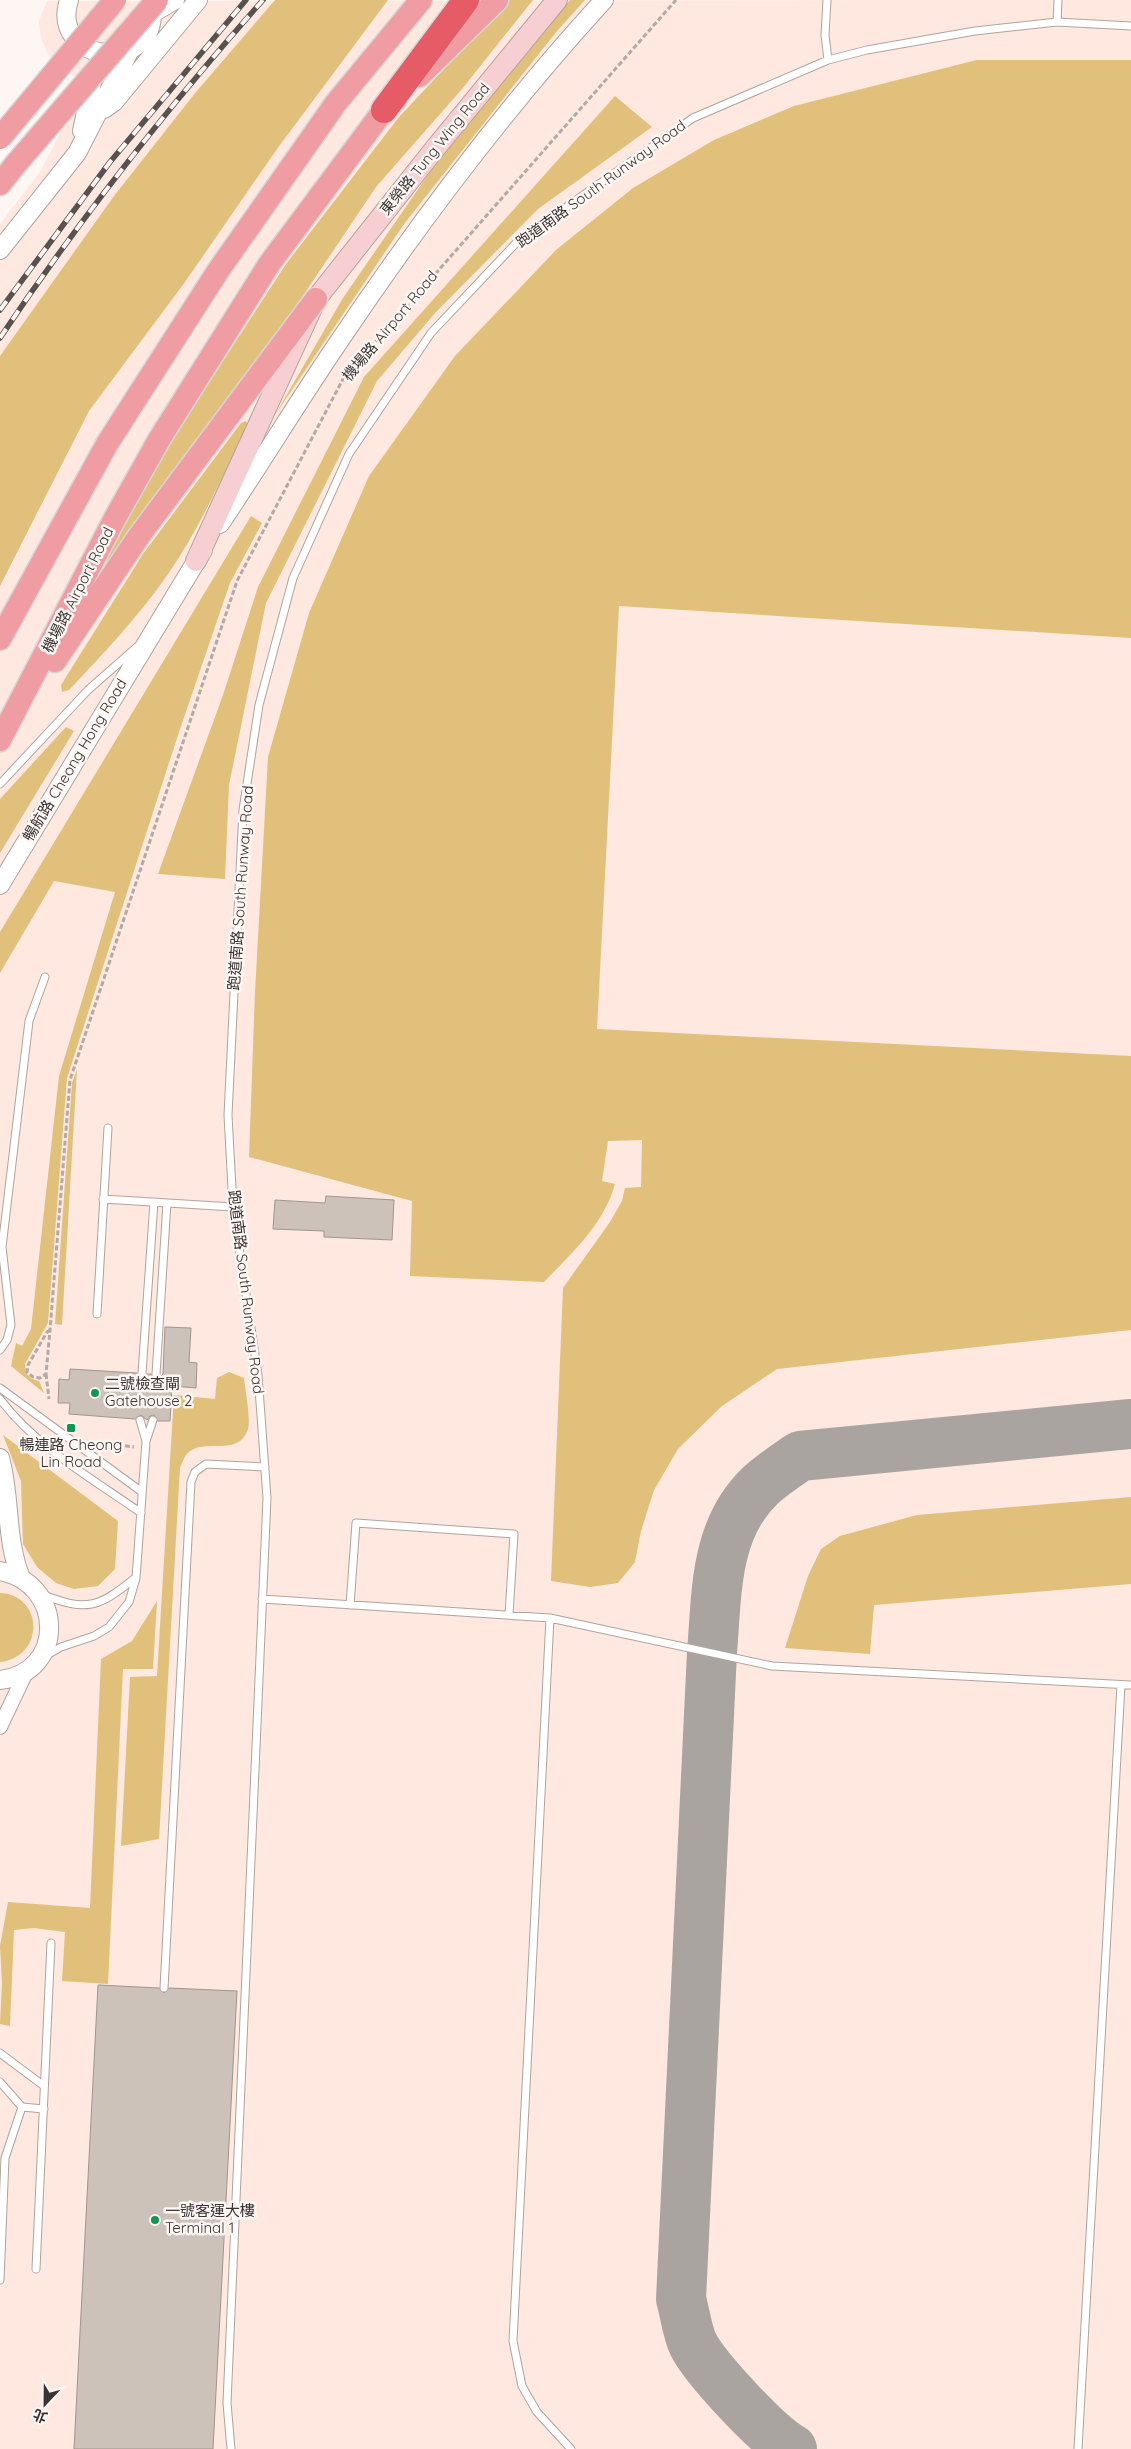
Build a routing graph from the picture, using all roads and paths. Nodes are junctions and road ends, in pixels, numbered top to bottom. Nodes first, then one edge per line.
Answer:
1 (115, 0) edge
2 (175, 0) edge
3 (198, 0) edge
4 (421, 0) edge
5 (466, 0) edge
6 (497, 0) edge
7 (557, 0) edge
8 (604, 0) edge
9 (676, 0) edge
10 (827, 0) edge
11 (1058, 0) edge
12 (66, 2) edge
13 (153, 4) edge
14 (1057, 22) junction
15 (1131, 26) edge
16 (130, 50) junction
17 (96, 53) junction
18 (828, 60) junction
19 (384, 110) junction
20 (100, 111) junction
21 (0, 138) edge
22 (77, 154) junction
23 (0, 184) edge
24 (0, 250) edge
25 (316, 299) junction
26 (196, 561) junction
27 (150, 635) junction
28 (0, 639) edge
29 (0, 742) edge
30 (0, 784) edge
31 (0, 885) edge
32 (45, 978) dead end
33 (108, 1128) dead end
34 (103, 1199) junction
35 (154, 1202) junction
36 (168, 1203) junction
37 (233, 1207) junction
38 (97, 1314) dead end
39 (50, 1330) junction
40 (0, 1350) edge
41 (142, 1373) dead end
42 (46, 1374) junction
43 (156, 1374) dead end
44 (0, 1388) edge
45 (0, 1399) edge
46 (50, 1399) dead end
47 (140, 1420) dead end
48 (153, 1420) dead end
49 (146, 1441) junction
50 (0, 1458) edge
51 (265, 1468) junction
52 (142, 1492) junction
53 (141, 1513) junction
54 (0, 1571) edge
55 (21, 1578) junction
56 (136, 1578) junction
57 (38, 1592) junction
58 (262, 1600) junction
59 (350, 1605) junction
60 (509, 1615) junction
61 (550, 1618) junction
62 (32, 1666) junction
63 (0, 1680) edge
64 (1121, 1685) junction
65 (1131, 1685) edge
66 (0, 1726) edge
67 (51, 1943) dead end
68 (164, 1988) dead end
69 (0, 2053) edge
70 (0, 2082) edge
71 (44, 2086) junction
72 (22, 2106) junction
73 (44, 2109) junction
74 (36, 2269) dead end
75 (0, 2280) edge
76 (231, 2449) edge
77 (571, 2449) edge
78 (1078, 2449) edge

1 - 21 main road, bridge
2 - 13 street
3 - 20 street
4 - 28 main road
5 - 19 highway, 機場路 Airport Road
6 - 19 main road
7 - 25 main road, 東榮路 Tung Wing Road
8 - 26 street, 機場路 Airport Road
9 - 39 path, 機場路 Airport Road
10 - 18 lane
11 - 14 lane
12 - 17 street
13 - 16 street
13 - 23 main road, bridge
14 - 15 lane, 跑道南路 South Runway Road
14 - 18 lane, 跑道南路 South Runway Road
16 - 17 street
16 - 20 street
17 - 22 street
18 - 37 lane, 跑道南路 South Runway Road
19 - 29 main road, 機場路 Airport Road
20 - 22 street
22 - 24 street
25 - 26 main road, 東榮路 Tung Wing Road
25 - 29 main road
26 - 27 street, 機場路 Airport Road
27 - 30 lane
27 - 31 street, 暢航路 Cheong Hong Road
32 - 40 lane
33 - 34 lane
34 - 35 lane
34 - 38 lane
35 - 36 lane
35 - 41 lane
36 - 37 lane
36 - 43 lane
37 - 51 lane, 跑道南路 South Runway Road
39 - 42 path, 機場路 Airport Road
39 - 42 path
42 - 46 path, 機場路 Airport Road
44 - 52 lane
45 - 53 lane
47 - 49 lane
48 - 49 lane
49 - 52 lane
50 - 55 street
51 - 58 lane, 跑道南路 South Runway Road
51 - 68 lane
52 - 53 lane
53 - 56 lane
54 - 55 street
55 - 57 street
56 - 57 lane
56 - 62 lane
57 - 62 street
58 - 59 lane
58 - 76 lane, 跑道南路 South Runway Road
59 - 60 lane
59 - 60 lane
60 - 61 lane
61 - 64 lane
61 - 77 lane
62 - 63 street
62 - 66 street
64 - 65 lane
64 - 78 lane
67 - 71 lane
69 - 71 lane
70 - 72 lane
71 - 73 lane
72 - 73 lane
72 - 75 lane
73 - 74 lane

